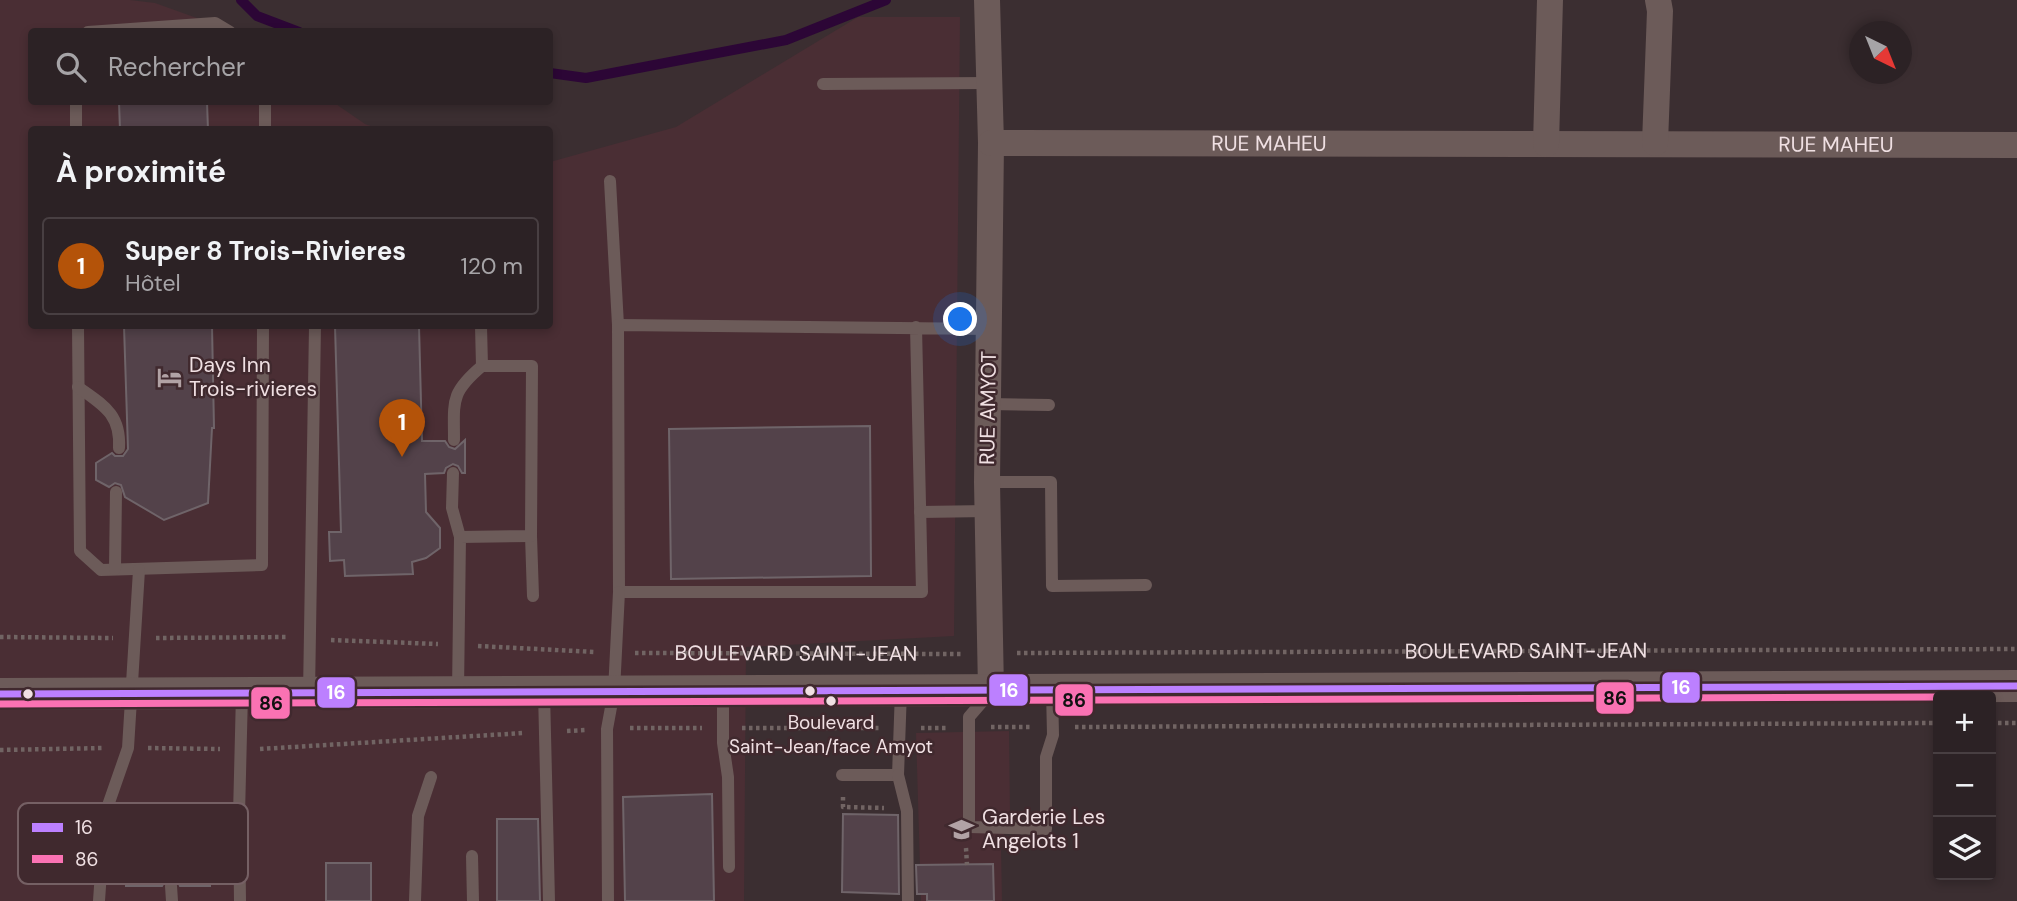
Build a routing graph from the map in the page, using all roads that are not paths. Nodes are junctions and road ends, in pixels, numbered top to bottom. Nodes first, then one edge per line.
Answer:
1 (987, 0) edge
2 (1550, 0) edge
3 (1658, 0) edge
4 (144, 28) edge
5 (223, 28) edge
6 (990, 83) junction
7 (823, 84) dead end
8 (76, 105) edge
9 (265, 105) edge
10 (76, 126) edge
11 (265, 126) edge
12 (1655, 143) junction
13 (991, 144) junction
14 (1546, 144) junction
15 (2017, 145) edge
16 (610, 181) dead end
17 (618, 325) junction
18 (916, 327) junction
19 (78, 329) edge
20 (264, 329) edge
21 (315, 329) edge
22 (481, 329) edge
23 (990, 329) junction
24 (482, 366) junction
25 (78, 387) junction
26 (988, 404) junction
27 (1049, 405) dead end
28 (454, 440) dead end
29 (119, 448) dead end
30 (453, 473) dead end
31 (987, 481) junction
32 (116, 492) dead end
33 (988, 511) junction
34 (920, 512) junction
35 (531, 536) junction
36 (460, 537) junction
37 (115, 569) junction
38 (139, 570) junction
39 (1146, 585) dead end
40 (619, 592) junction
41 (533, 596) dead end
42 (2017, 686) edge
43 (1052, 689) junction
44 (901, 690) junction
45 (991, 690) junction
46 (458, 691) junction
47 (614, 691) junction
48 (723, 691) junction
49 (309, 692) junction
50 (544, 692) junction
51 (242, 693) junction
52 (0, 694) edge
53 (131, 694) junction
54 (842, 775) dead end
55 (898, 775) junction
56 (431, 777) dead end
57 (109, 803) edge
58 (239, 803) edge
59 (472, 856) dead end
60 (729, 867) dead end
61 (172, 886) dead end
62 (172, 901) edge
63 (415, 901) edge
64 (473, 901) edge
65 (549, 901) edge
66 (608, 901) edge
67 (908, 901) edge

1 - 6 street, RUE AMYOT
2 - 14 street
3 - 12 street
4 - 5 lane
6 - 7 lane
6 - 13 street, RUE AMYOT
8 - 10 lane
9 - 11 lane
12 - 14 street, RUE MAHEU
12 - 15 street, RUE MAHEU
13 - 14 street, RUE MAHEU
13 - 23 street, RUE AMYOT
16 - 17 lane
17 - 18 lane
17 - 40 lane
18 - 23 lane
18 - 34 lane
19 - 25 lane
20 - 38 lane
21 - 49 lane
22 - 24 lane
23 - 26 street, RUE AMYOT
24 - 28 lane
24 - 35 lane
25 - 29 lane
25 - 37 lane
26 - 27 lane
26 - 31 street, RUE AMYOT
30 - 36 lane
31 - 33 street, RUE AMYOT
31 - 39 lane
32 - 37 lane
33 - 34 lane
33 - 45 street, RUE AMYOT
34 - 40 lane
35 - 36 lane
35 - 41 lane
36 - 46 lane
37 - 38 lane
38 - 53 lane
40 - 47 lane
42 - 43 street, BOULEVARD SAINT-JEAN
43 - 45 street, BOULEVARD SAINT-JEAN
43 - 45 lane
44 - 45 street, BOULEVARD SAINT-JEAN
44 - 48 street, BOULEVARD SAINT-JEAN
44 - 55 lane
46 - 49 street, BOULEVARD SAINT-JEAN
46 - 50 street, BOULEVARD SAINT-JEAN
47 - 48 street, BOULEVARD SAINT-JEAN
47 - 50 street, BOULEVARD SAINT-JEAN
47 - 66 lane
48 - 60 lane
49 - 51 street, BOULEVARD SAINT-JEAN
50 - 65 lane
51 - 53 street, BOULEVARD SAINT-JEAN
51 - 58 lane
52 - 53 street, BOULEVARD SAINT-JEAN
53 - 57 lane
54 - 55 lane
55 - 67 lane
56 - 63 lane
59 - 64 lane
61 - 62 lane

